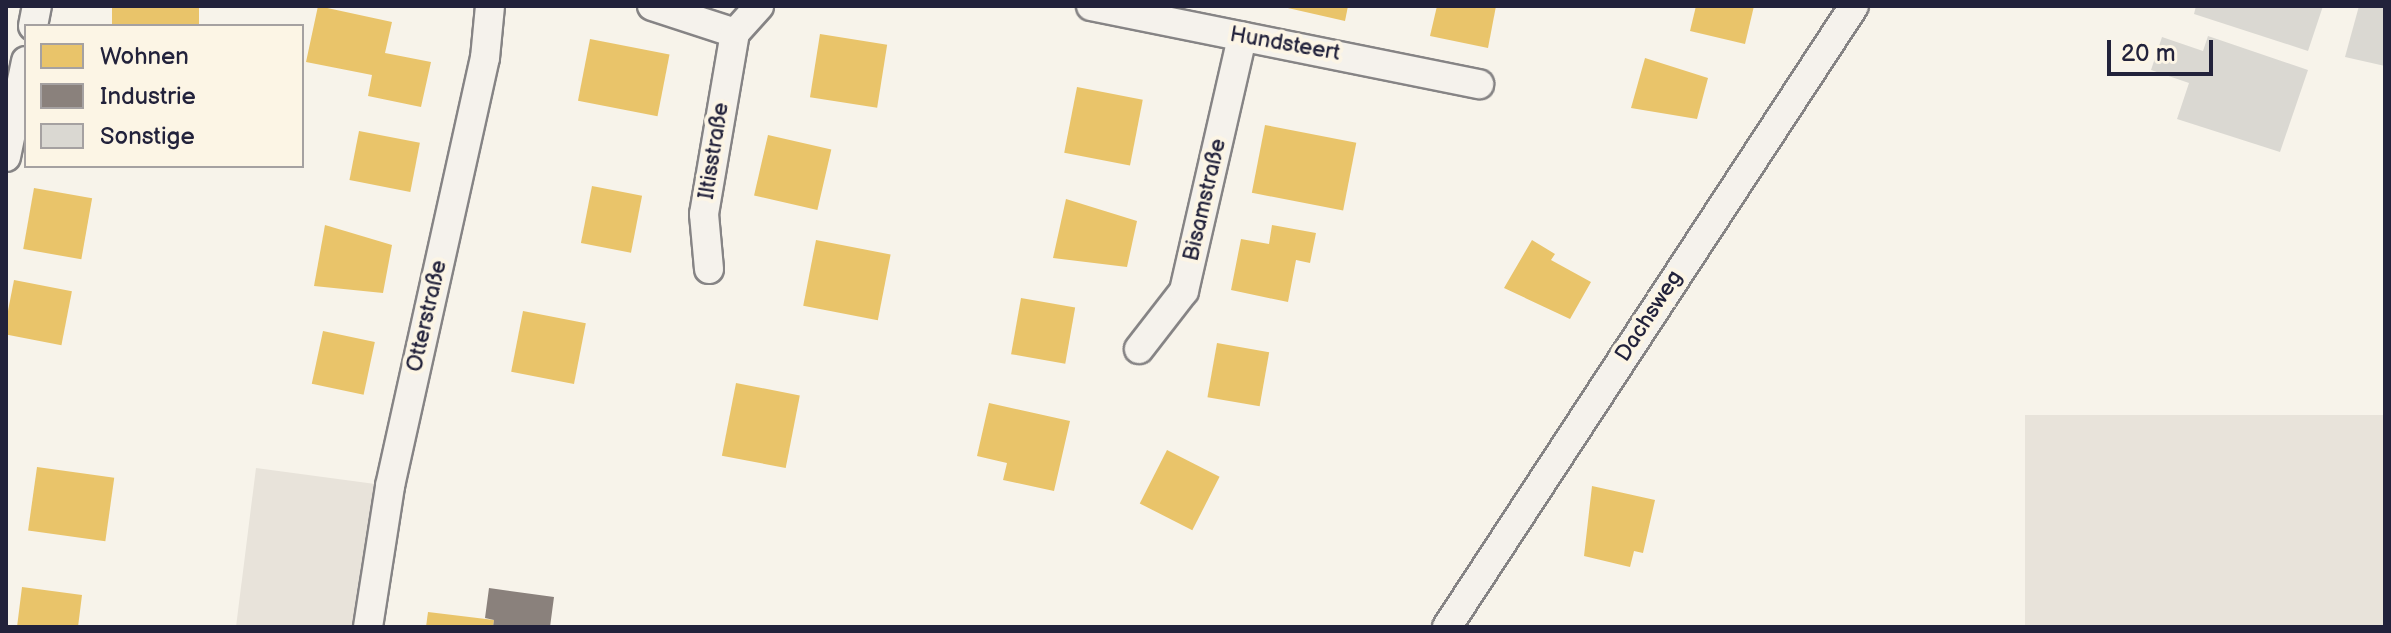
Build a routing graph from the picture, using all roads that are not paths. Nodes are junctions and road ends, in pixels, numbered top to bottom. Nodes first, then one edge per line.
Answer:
1 (490, 6) edge
2 (652, 6) edge
3 (759, 6) edge
4 (1091, 6) edge
5 (1854, 6) edge
6 (735, 33) junction
7 (1242, 37) junction
8 (24, 71) edge
9 (1479, 84) dead end
10 (6, 157) edge
11 (709, 269) dead end
12 (1139, 349) dead end
13 (368, 627) edge
14 (1447, 627) edge

1 - 13 street, Otterstraße
2 - 6 street
3 - 6 street
4 - 7 street, Hundsteert
5 - 14 street, Dachsweg
6 - 11 street, Iltisstraße
7 - 9 street, Hundsteert
7 - 12 street, Bisamstraße
8 - 10 street

